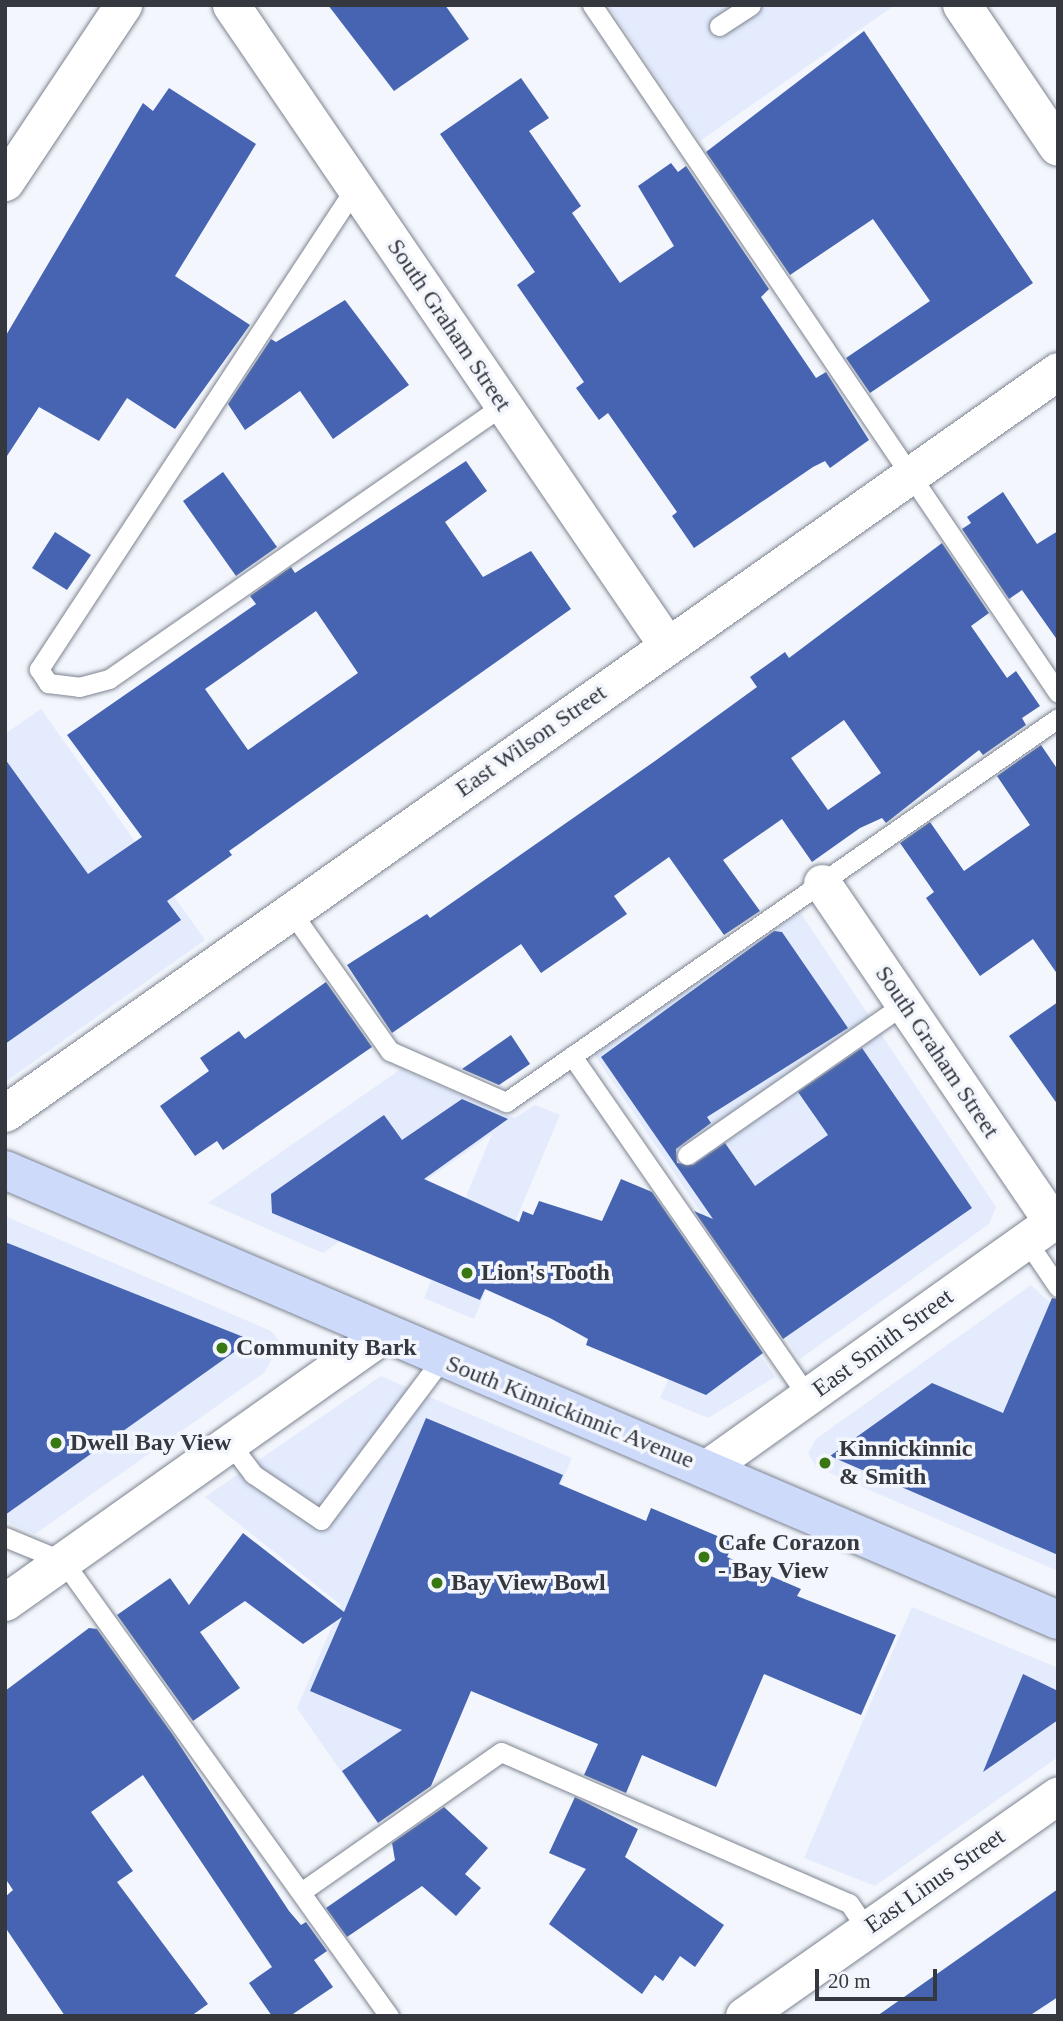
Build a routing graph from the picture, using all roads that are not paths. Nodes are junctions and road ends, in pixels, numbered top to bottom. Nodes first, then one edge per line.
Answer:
1 (122, 5) edge
2 (231, 5) edge
3 (592, 5) edge
4 (751, 5) edge
5 (962, 5) edge
6 (719, 26) dead end
7 (1058, 147) edge
8 (5, 183) edge
9 (355, 188) junction
10 (1058, 371) edge
11 (503, 405) junction
12 (910, 473) junction
13 (667, 645) junction
14 (1058, 693) edge
15 (1058, 718) edge
16 (822, 883) junction
17 (290, 910) junction
18 (904, 1004) junction
19 (572, 1056) junction
20 (5, 1113) edge
21 (687, 1155) dead end
22 (5, 1170) edge
23 (1045, 1227) edge
24 (1058, 1287) edge
25 (382, 1335) junction
26 (441, 1360) junction
27 (808, 1396) junction
28 (229, 1442) junction
29 (707, 1468) junction
30 (5, 1537) edge
31 (63, 1561) junction
32 (5, 1602) edge
33 (1058, 1620) edge
34 (1058, 1795) edge
35 (301, 1892) junction
36 (866, 1928) junction
37 (389, 2016) edge
38 (744, 2016) edge

1 - 8 street
2 - 9 street, South Graham Street
3 - 12 lane
4 - 6 lane
5 - 7 street
9 - 11 street, South Graham Street
9 - 11 lane
10 - 12 street, East Wilson Street
11 - 13 street, South Graham Street
12 - 13 street, East Wilson Street
12 - 14 lane
13 - 17 street, East Wilson Street
15 - 16 lane
16 - 18 street, South Graham Street
16 - 19 lane
17 - 19 lane
17 - 20 street, East Wilson Street
18 - 21 lane
18 - 23 street, South Graham Street
19 - 27 lane
22 - 25 main road, South Kinnickinnic Avenue
23 - 24 lane
23 - 27 street, East Smith Street
25 - 26 main road, South Kinnickinnic Avenue
25 - 28 street
26 - 28 lane
26 - 29 main road, South Kinnickinnic Avenue
27 - 29 street, East Smith Street
28 - 31 street
29 - 33 main road, South Kinnickinnic Avenue
30 - 31 lane
31 - 32 street
31 - 35 lane
34 - 36 street, East Linus Street
35 - 36 lane
35 - 37 lane
36 - 38 street, East Linus Street

